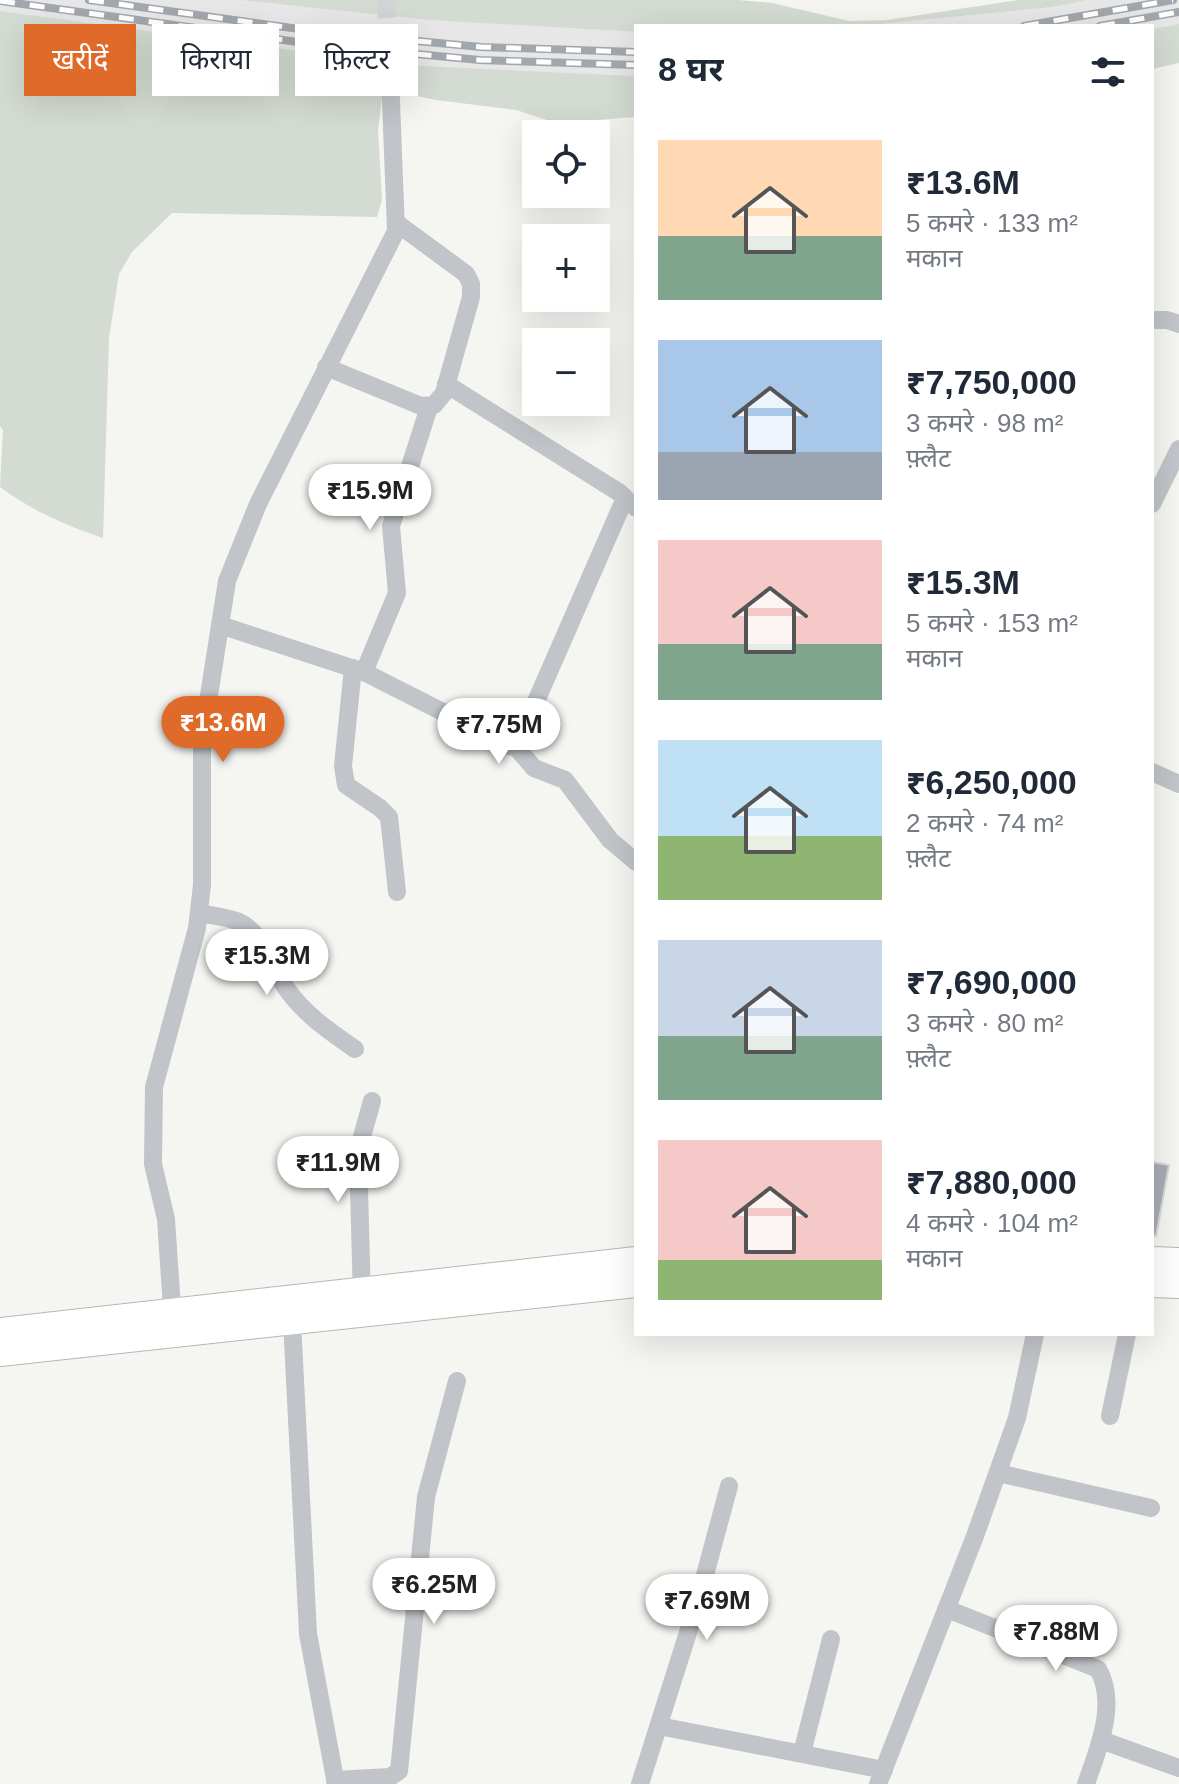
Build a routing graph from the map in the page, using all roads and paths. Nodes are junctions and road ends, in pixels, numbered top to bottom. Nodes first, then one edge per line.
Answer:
1 (391, 96) tunnel mouth
2 (398, 224) junction
3 (1154, 320) edge
4 (1179, 324) edge
5 (326, 367) junction
6 (446, 384) junction
7 (429, 407) junction
8 (1179, 449) edge
9 (1154, 500) edge
10 (630, 503) edge
11 (220, 625) junction
12 (358, 670) junction
13 (514, 745) junction
14 (1154, 773) edge
15 (1179, 784) edge
16 (634, 860) edge
17 (397, 892) dead end
18 (199, 913) junction
19 (355, 1049) dead end
20 (372, 1101) dead end
21 (634, 1260) edge
22 (1154, 1260) edge
23 (1179, 1261) edge
24 (634, 1284) edge
25 (1154, 1284) edge
26 (1179, 1285) edge
27 (362, 1301) junction
28 (292, 1321) junction
29 (173, 1322) junction
30 (0, 1331) edge
31 (1035, 1336) edge
32 (1127, 1336) edge
33 (0, 1353) edge
34 (457, 1381) dead end
35 (1110, 1416) dead end
36 (998, 1473) junction
37 (729, 1486) dead end
38 (1151, 1508) dead end
39 (947, 1609) junction
40 (831, 1639) dead end
41 (659, 1726) junction
42 (1101, 1740) junction
43 (802, 1753) junction
44 (1179, 1768) edge
45 (881, 1777) edge
46 (336, 1782) edge
47 (640, 1784) edge
48 (1086, 1784) edge

1 - 2 street
2 - 5 street
2 - 6 street
3 - 4 street
5 - 7 street
5 - 11 street
6 - 7 street
6 - 10 street
7 - 12 street
8 - 9 street
10 - 13 street
11 - 12 street
11 - 18 street
12 - 13 street
12 - 17 street
13 - 16 street
14 - 15 street
18 - 19 street
18 - 29 street
20 - 27 street
21 - 27 highway
22 - 23 highway
24 - 27 highway
25 - 26 highway
27 - 28 highway
27 - 29 highway
28 - 29 highway
28 - 46 street
29 - 30 highway
29 - 33 highway
31 - 36 street
32 - 35 street
34 - 46 street
36 - 38 street
36 - 39 street
37 - 41 street
39 - 42 street
39 - 45 street
40 - 43 street
41 - 43 street
41 - 47 street
42 - 44 street
42 - 48 street
43 - 45 street

